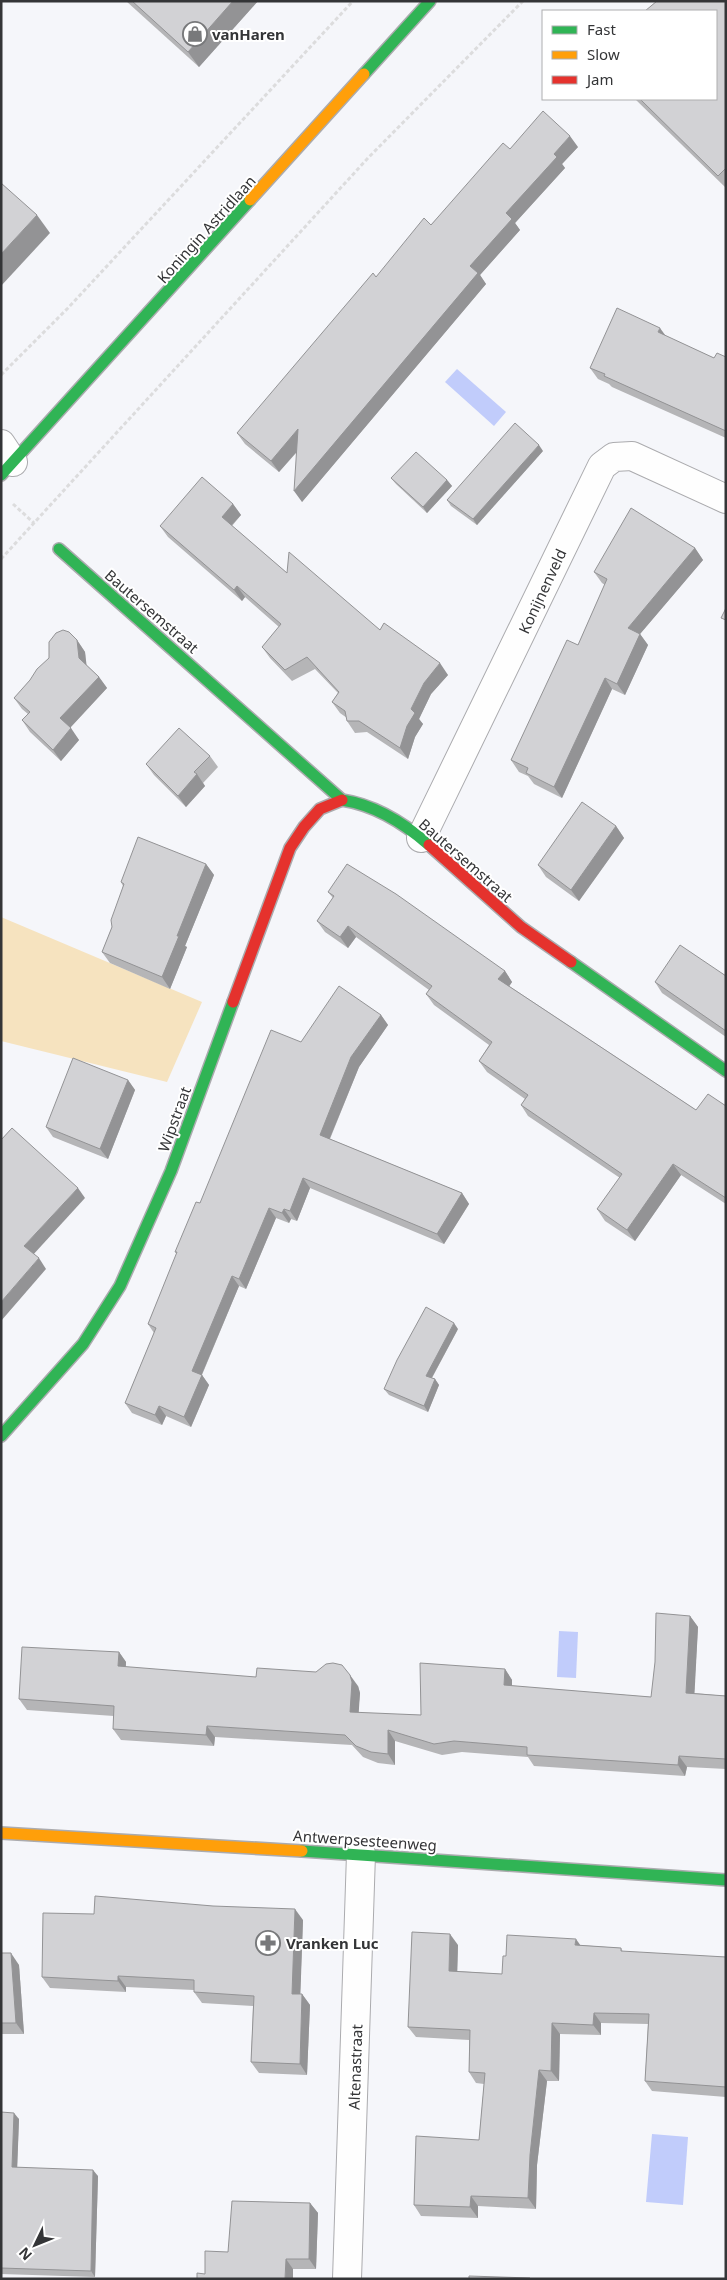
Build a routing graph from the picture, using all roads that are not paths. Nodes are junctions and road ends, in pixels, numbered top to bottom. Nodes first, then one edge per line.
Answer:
1 (430, 1) edge
2 (5, 460) edge
3 (726, 499) edge
4 (59, 549) dead end
5 (342, 800) junction
6 (421, 838) junction
7 (726, 1071) edge
8 (1, 1436) edge
9 (1, 1833) edge
10 (361, 1854) junction
11 (726, 1880) edge
12 (347, 2279) edge

1 - 2 street, Koningin Astridlaan
3 - 6 street, Konijnenveld
4 - 5 street, Bautersemstraat
5 - 6 street, Bautersemstraat
5 - 8 street, Wipstraat
6 - 7 street, Bautersemstraat
9 - 10 street, Antwerpsesteenweg
10 - 11 street, Antwerpsesteenweg
10 - 12 street, Altenastraat

